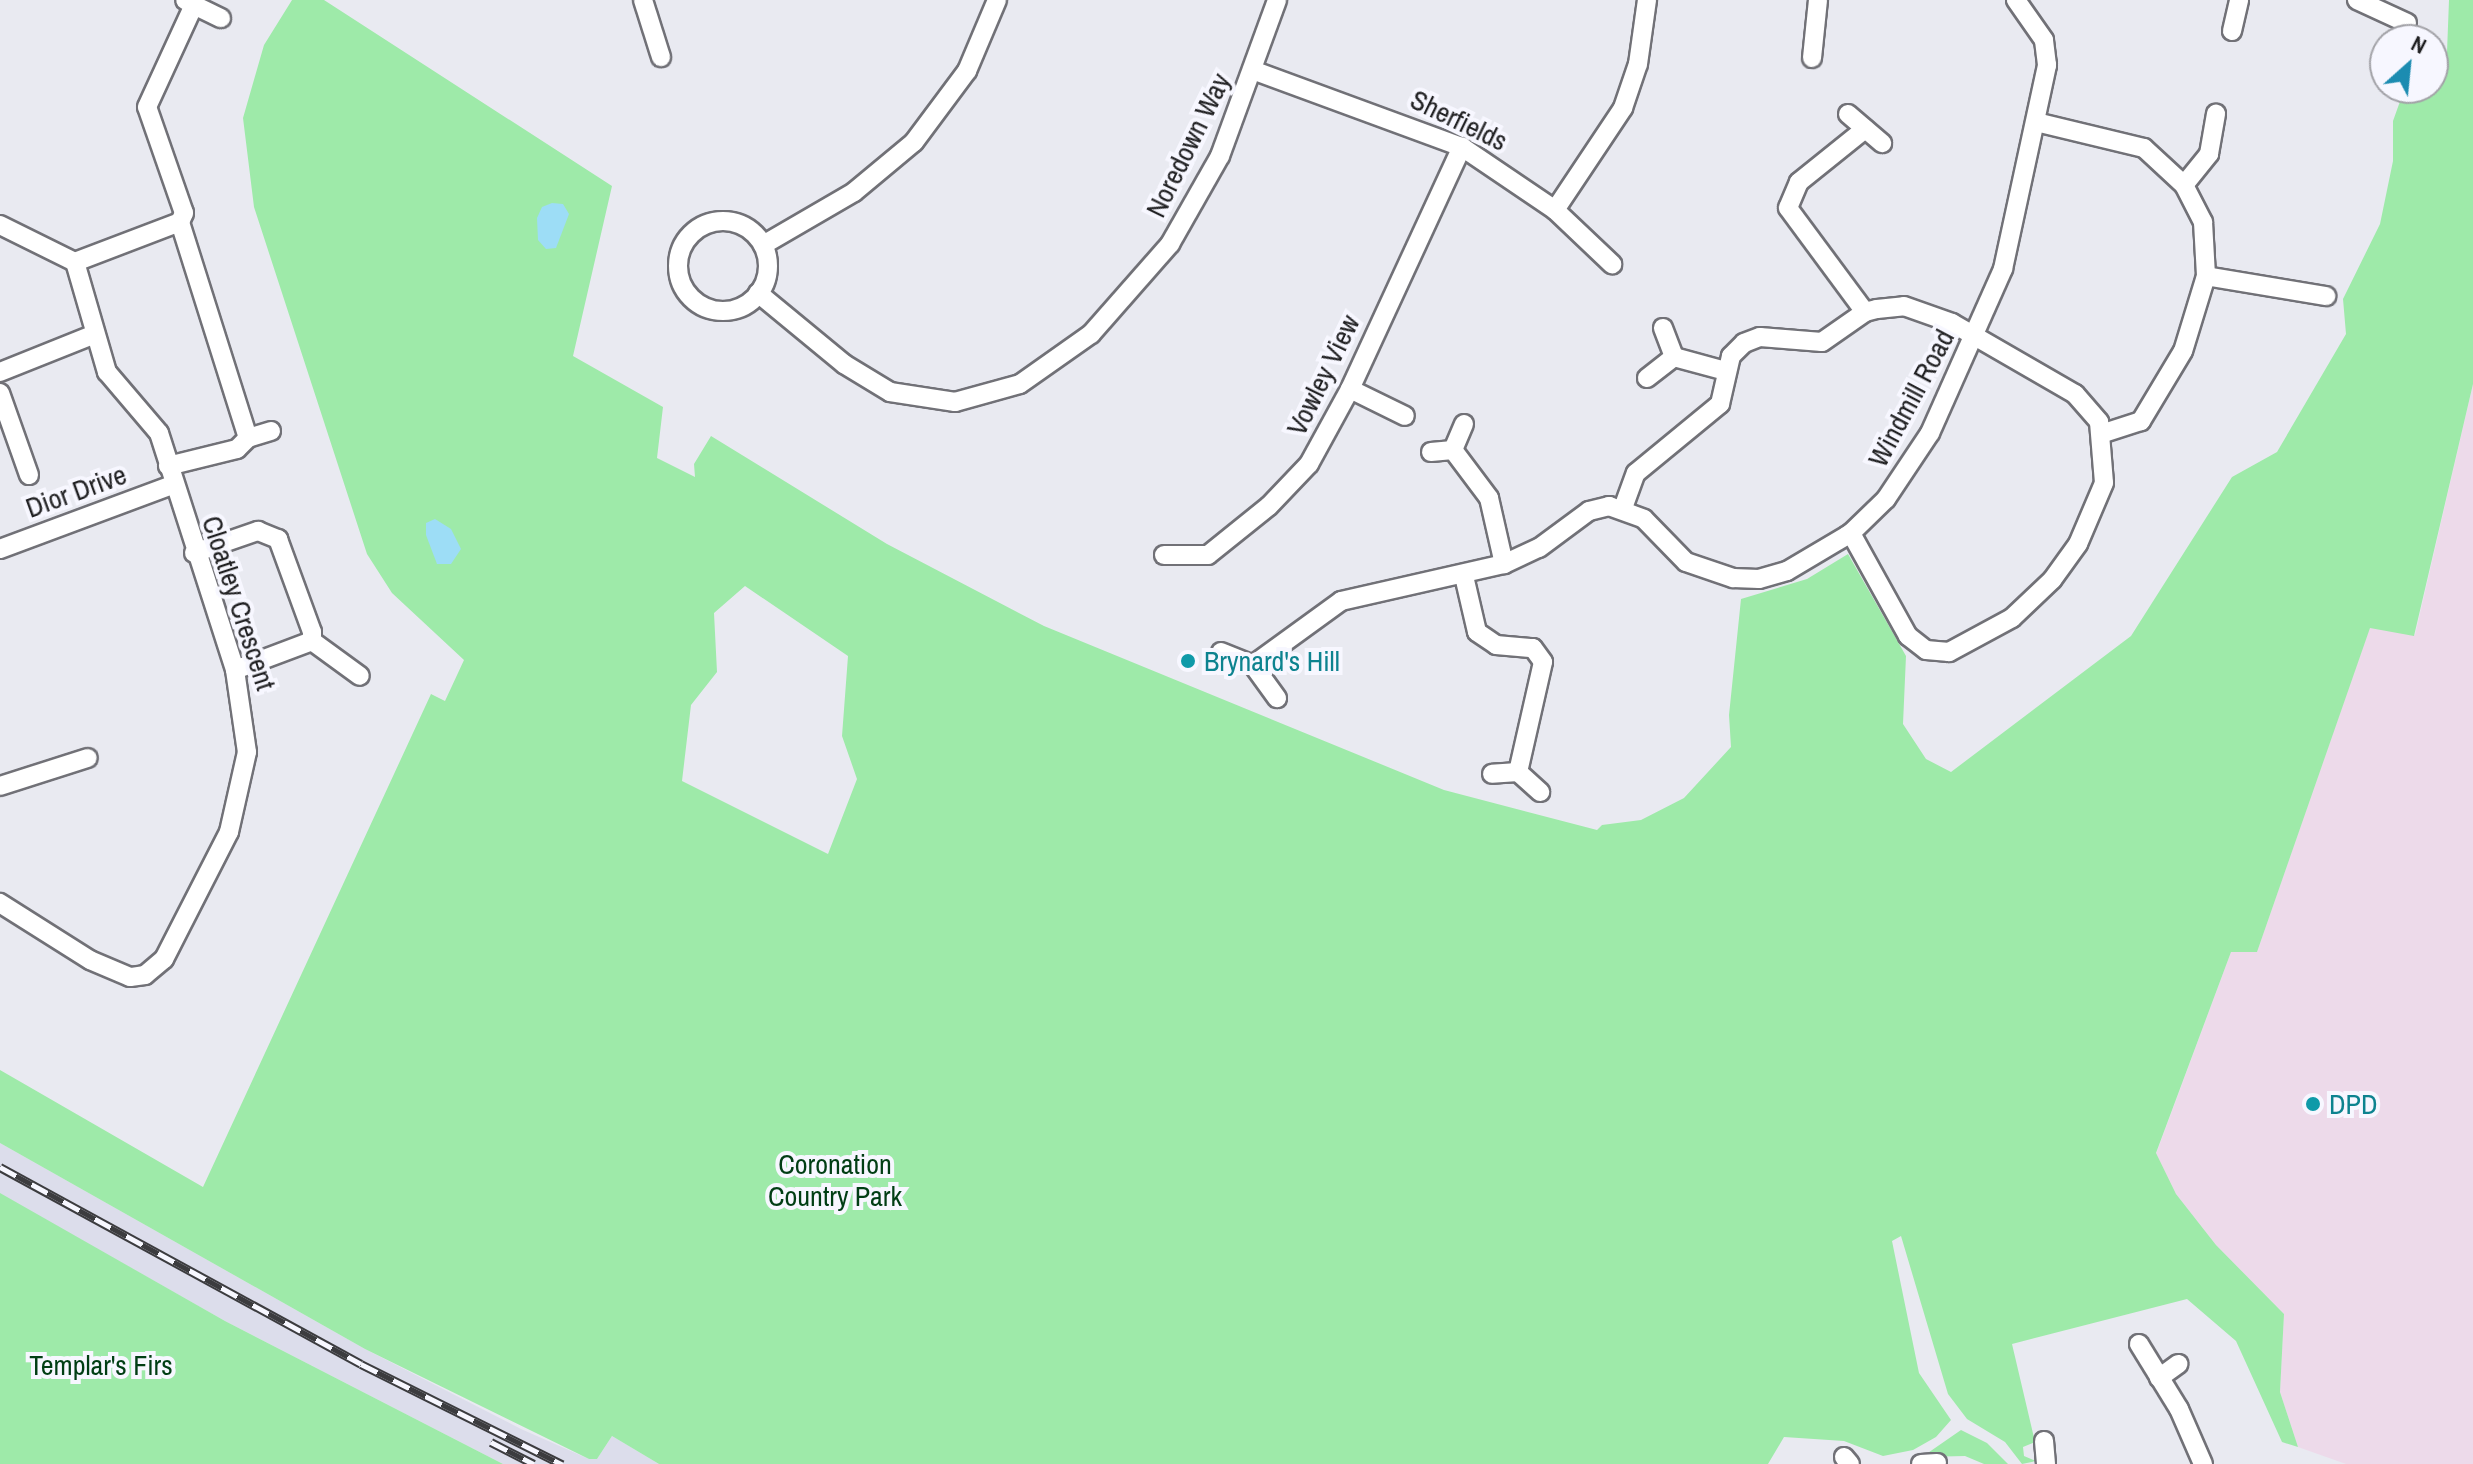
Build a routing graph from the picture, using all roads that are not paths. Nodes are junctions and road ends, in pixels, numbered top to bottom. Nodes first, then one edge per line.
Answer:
1 (643, 0) edge
2 (997, 0) edge
3 (1277, 0) edge
4 (1647, 0) edge
5 (1818, 0) edge
6 (2016, 0) edge
7 (2239, 0) edge
8 (2357, 0) edge
9 (190, 2) edge
10 (221, 18) dead end
11 (2407, 23) dead end
12 (2232, 31) dead end
13 (661, 57) dead end
14 (1812, 58) dead end
15 (1255, 71) junction
16 (1848, 114) dead end
17 (2216, 114) dead end
18 (2036, 122) junction
19 (1865, 129) junction
20 (1882, 143) dead end
21 (1462, 147) junction
22 (2184, 185) junction
23 (1555, 210) junction
24 (180, 222) junction
25 (0, 225) edge
26 (763, 245) junction
27 (75, 262) junction
28 (1612, 264) dead end
29 (2206, 276) junction
30 (758, 293) junction
31 (2326, 296) dead end
32 (1865, 312) junction
33 (1663, 328) dead end
34 (95, 334) junction
35 (1976, 337) junction
36 (1674, 357) junction
37 (1726, 371) junction
38 (0, 372) edge
39 (1647, 378) dead end
40 (1350, 389) junction
41 (0, 393) edge
42 (1405, 416) dead end
43 (1464, 424) dead end
44 (271, 431) dead end
45 (2104, 433) junction
46 (248, 438) junction
47 (1453, 450) junction
48 (1431, 452) dead end
49 (168, 466) junction
50 (29, 475) dead end
51 (172, 485) junction
52 (1623, 508) junction
53 (1851, 533) junction
54 (0, 549) edge
55 (194, 553) junction
56 (1164, 555) dead end
57 (1504, 564) junction
58 (1464, 576) junction
59 (312, 641) junction
60 (1221, 652) dead end
61 (1253, 665) junction
62 (235, 670) junction
63 (360, 676) dead end
64 (1277, 698) dead end
65 (88, 758) dead end
66 (1518, 772) junction
67 (1492, 774) dead end
68 (0, 786) edge
69 (1540, 792) dead end
70 (0, 903) edge
71 (2139, 1344) dead end
72 (2178, 1364) dead end
73 (2159, 1378) junction
74 (2044, 1441) dead end
75 (2046, 1464) edge
76 (2203, 1464) edge

1 - 13 street
2 - 26 street
3 - 15 street, Noredown Way
4 - 23 street
5 - 14 street
6 - 18 street, Windmill Road
7 - 12 street
8 - 11 street
9 - 10 street
9 - 24 street
15 - 21 street, Sherfields
15 - 30 street, Noredown Way
16 - 19 street
17 - 22 street
18 - 22 street
18 - 35 street, Windmill Road
19 - 20 street
19 - 32 street
21 - 23 street, Sherfields
21 - 40 street, Vowley View
22 - 29 street
23 - 28 street, Sherfields
24 - 27 street
24 - 46 street
25 - 27 street
26 - 30 street
26 - 30 street
27 - 34 street, Cloatley Crescent
29 - 31 street
29 - 45 street
32 - 35 street
32 - 37 street
33 - 36 street
34 - 38 street
34 - 49 street, Cloatley Crescent
35 - 45 street
35 - 53 street, Windmill Road
36 - 37 street
36 - 39 street
37 - 52 street
40 - 42 street
40 - 56 street, Vowley View
41 - 50 street
43 - 47 street
44 - 46 street
45 - 53 street
46 - 49 street
47 - 48 street
47 - 57 street
49 - 51 street, Cloatley Crescent
51 - 54 street, Dior Drive
51 - 55 street, Cloatley Crescent
52 - 53 street, Windmill Road
52 - 57 street
55 - 59 street
55 - 62 street, Cloatley Crescent
57 - 58 street
58 - 61 street
58 - 66 street
59 - 62 street
59 - 63 street
60 - 61 street
61 - 64 street
62 - 70 street, Cloatley Crescent
65 - 68 street
66 - 67 street
66 - 69 street
71 - 73 street
72 - 73 street
73 - 76 street
74 - 75 street

